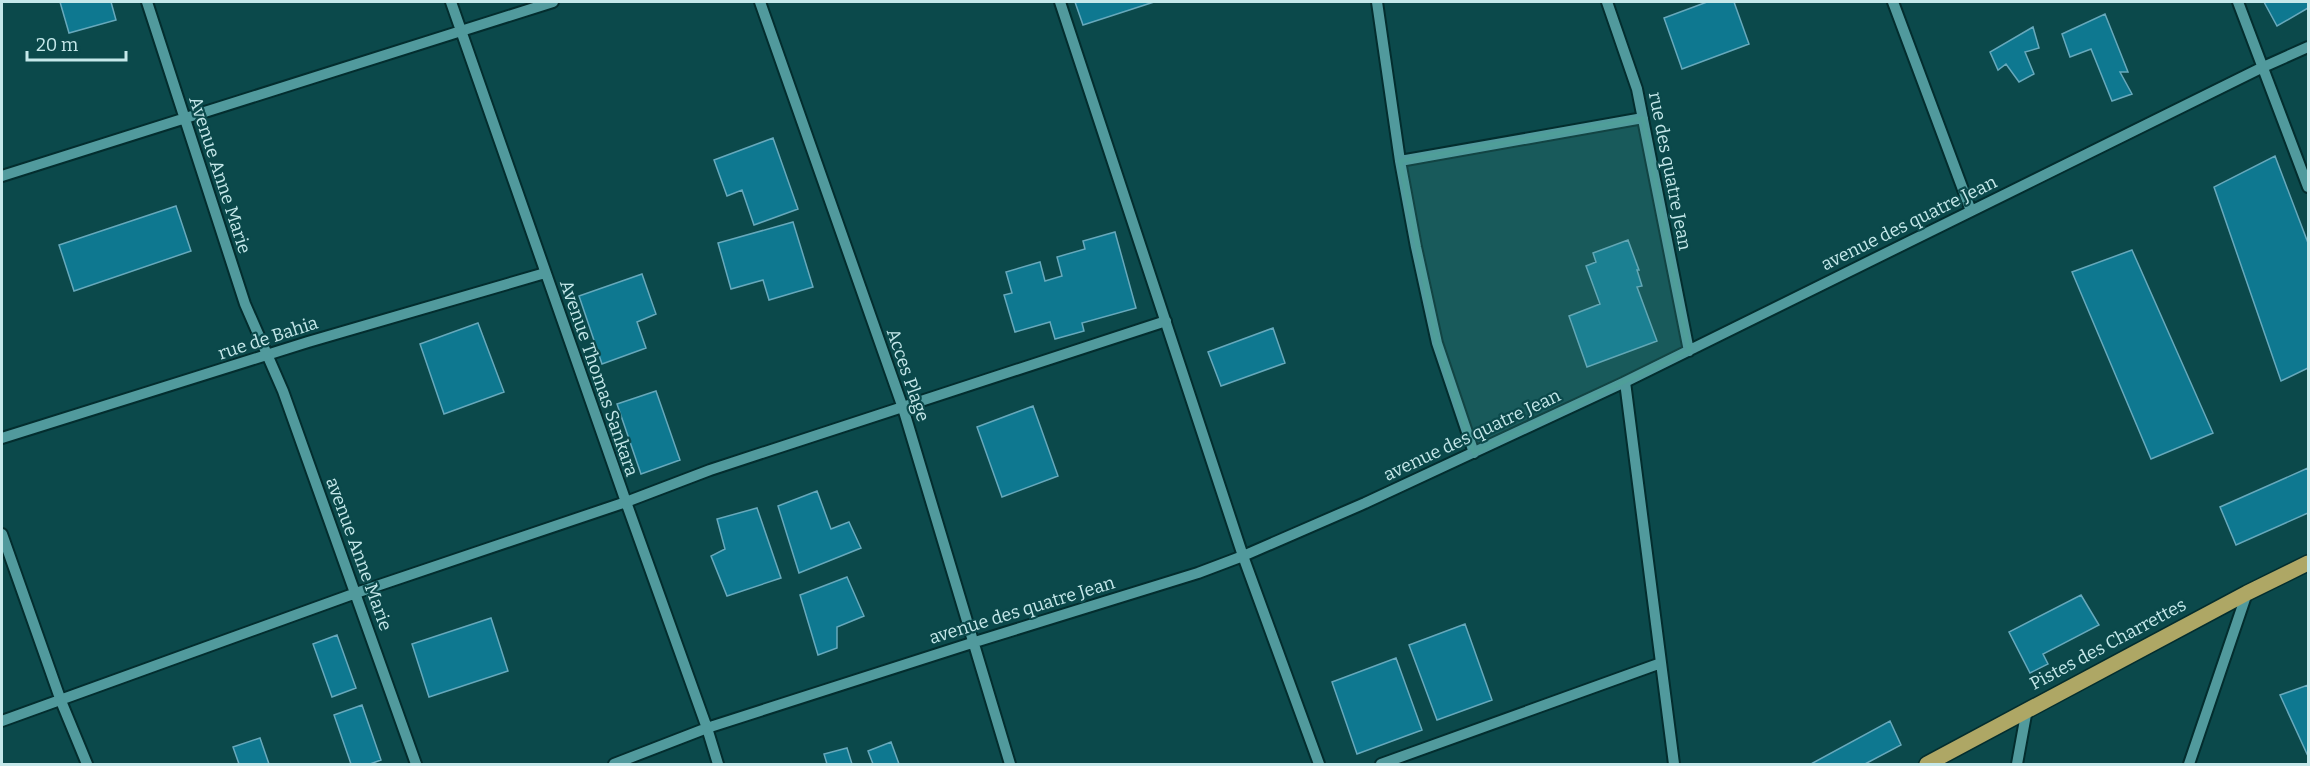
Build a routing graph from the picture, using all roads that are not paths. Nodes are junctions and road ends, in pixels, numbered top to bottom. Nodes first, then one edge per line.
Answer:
1 (147, 2) edge
2 (451, 2) edge
3 (553, 2) edge
4 (760, 2) edge
5 (1060, 2) edge
6 (1377, 2) edge
7 (1607, 2) edge
8 (1893, 2) edge
9 (2238, 2) edge
10 (462, 31) junction
11 (2308, 47) edge
12 (2261, 68) junction
13 (184, 118) junction
14 (1643, 118) junction
15 (1400, 161) junction
16 (2, 176) edge
17 (2308, 187) edge
18 (1971, 211) junction
19 (546, 273) junction
20 (1166, 321) junction
21 (1689, 351) junction
22 (268, 356) junction
23 (1625, 382) junction
24 (903, 408) junction
25 (2, 438) edge
26 (1474, 453) junction
27 (626, 502) junction
28 (2, 534) edge
29 (1243, 556) junction
30 (2308, 563) edge
31 (356, 593) junction
32 (2247, 593) junction
33 (975, 642) junction
34 (1661, 663) junction
35 (61, 701) junction
36 (2027, 709) junction
37 (2, 721) edge
38 (707, 728) junction
39 (87, 765) edge
40 (416, 765) edge
41 (614, 765) edge
42 (718, 765) edge
43 (1010, 765) edge
44 (1319, 765) edge
45 (1382, 765) edge
46 (1674, 765) edge
47 (1927, 765) edge
48 (2017, 765) edge
49 (2189, 765) edge

1 - 13 street, Avenue Anne Marie
2 - 10 street, Avenue Thomas Sankara
3 - 10 street
4 - 24 street, Acces Plage
5 - 20 street
6 - 15 street
7 - 14 street, rue des quatre Jean
8 - 18 street
9 - 12 street
10 - 13 street
10 - 19 street, Avenue Thomas Sankara
11 - 12 street, avenue des quatre Jean
12 - 17 street
12 - 18 street, avenue des quatre Jean
13 - 16 street
13 - 22 street, Avenue Anne Marie
14 - 15 street
14 - 21 street, rue des quatre Jean
15 - 26 street
18 - 21 street, avenue des quatre Jean
19 - 22 street, rue de Bahia
19 - 27 street, Avenue Thomas Sankara
20 - 24 street
20 - 29 street
21 - 23 street, avenue des quatre Jean
22 - 25 street, rue de Bahia
22 - 31 street, avenue Anne Marie
23 - 26 street, avenue des quatre Jean
23 - 34 street
24 - 27 street
24 - 33 street, Acces Plage
26 - 29 street, avenue des quatre Jean
27 - 31 street
27 - 38 street, Avenue Thomas Sankara
28 - 35 street
29 - 33 street, avenue des quatre Jean
29 - 44 street
30 - 32 main road, Pistes des Charrettes
31 - 35 street
31 - 40 street, avenue Anne Marie
32 - 36 main road, Pistes des Charrettes
32 - 49 street
33 - 38 street, avenue des quatre Jean
33 - 43 street, Acces Plage
34 - 45 street
34 - 46 street
35 - 37 street
35 - 39 street
36 - 47 main road, Pistes des Charrettes
36 - 48 street
38 - 41 street, avenue des quatre Jean
38 - 42 street, Avenue Thomas Sankara

